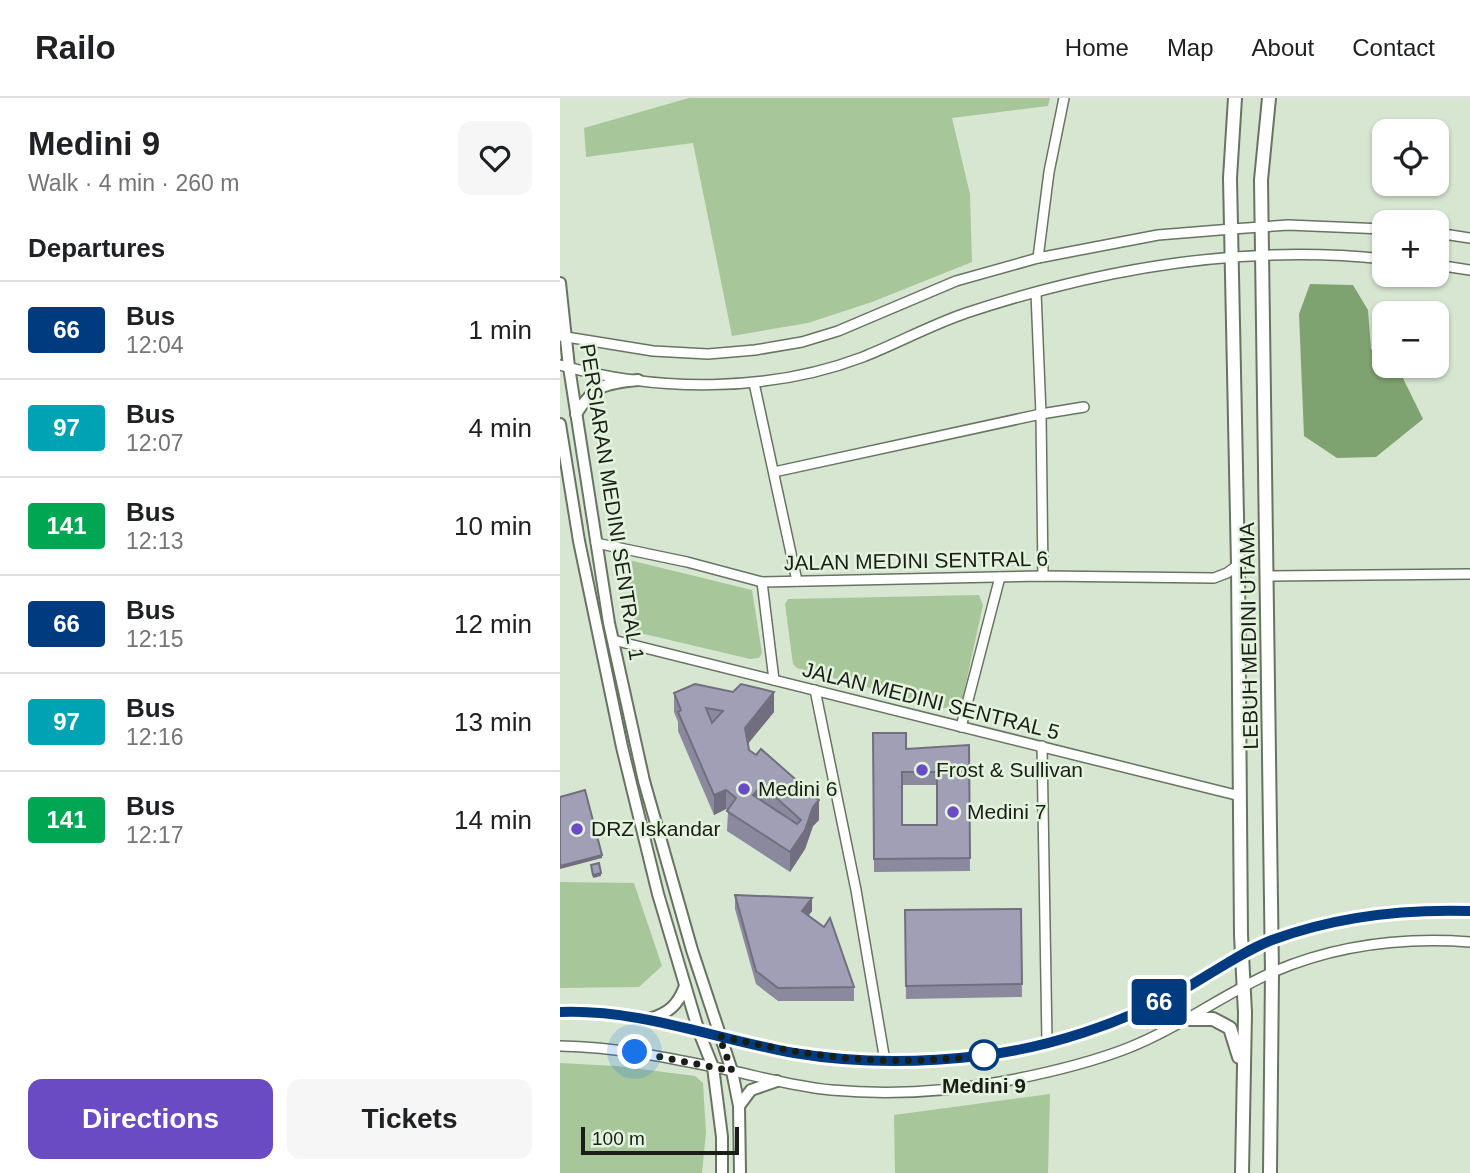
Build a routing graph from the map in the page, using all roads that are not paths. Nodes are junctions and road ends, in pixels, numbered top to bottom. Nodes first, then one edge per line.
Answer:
1 (1064, 98) edge
2 (1235, 98) edge
3 (1269, 98) edge
4 (1263, 227) junction
5 (1372, 228) edge
6 (1232, 229) junction
7 (1449, 235) edge
8 (1470, 238) edge
9 (1263, 256) junction
10 (1038, 258) junction
11 (1233, 258) junction
12 (1372, 258) edge
13 (1449, 267) edge
14 (1470, 270) edge
15 (560, 283) edge
16 (1036, 293) junction
17 (563, 337) edge
18 (565, 366) edge
19 (638, 380) junction
20 (754, 383) junction
21 (1084, 407) dead end
22 (576, 414) junction
23 (1041, 414) junction
24 (560, 424) edge
25 (774, 472) junction
26 (596, 543) junction
27 (1238, 565) junction
28 (1470, 574) edge
29 (1043, 576) junction
30 (1267, 576) junction
31 (1000, 577) junction
32 (797, 581) junction
33 (762, 582) junction
34 (613, 640) junction
35 (774, 680) junction
36 (815, 690) junction
37 (961, 727) junction
38 (1042, 746) junction
39 (1240, 796) junction
40 (1470, 911) edge
41 (1271, 941) junction
42 (1470, 942) edge
43 (1241, 956) junction
44 (1272, 973) junction
45 (685, 986) junction
46 (1244, 987) junction
47 (560, 1012) edge
48 (649, 1018) junction
49 (1189, 1019) junction
50 (699, 1032) junction
51 (719, 1036) junction
52 (1047, 1042) junction
53 (560, 1046) edge
54 (885, 1061) junction
55 (713, 1067) junction
56 (732, 1071) junction
57 (1244, 1075) junction
58 (777, 1082) junction
59 (739, 1106) junction
60 (722, 1173) edge
61 (740, 1173) edge
62 (1242, 1173) edge
63 (1269, 1173) edge

1 - 10 street
2 - 6 main road, LEBUH MEDINI UTAMA
3 - 4 main road, LEBUH MEDINI UTAMA
4 - 5 street
4 - 6 street
4 - 9 main road, LEBUH MEDINI UTAMA
6 - 10 street
6 - 11 main road, LEBUH MEDINI UTAMA
7 - 8 street
9 - 11 street
9 - 12 street
9 - 30 main road, LEBUH MEDINI UTAMA
10 - 17 street
11 - 16 street
11 - 27 main road, LEBUH MEDINI UTAMA
13 - 14 street
15 - 17 street, PERSIARAN MEDINI SENTRAL 1
16 - 20 street
16 - 23 street
17 - 18 street, PERSIARAN MEDINI SENTRAL 1
18 - 19 street
18 - 22 street, PERSIARAN MEDINI SENTRAL 1
19 - 20 street
19 - 22 street
20 - 25 street
21 - 23 street
22 - 26 street, PERSIARAN MEDINI SENTRAL 1
23 - 25 street
23 - 29 street
24 - 45 street, PERSIARAN MEDINI SENTRAL 1
25 - 32 street
26 - 33 street, JALAN MEDINI SENTRAL 6
26 - 34 street, PERSIARAN MEDINI SENTRAL 1
27 - 29 street, JALAN MEDINI SENTRAL 6
27 - 39 main road, LEBUH MEDINI UTAMA
28 - 30 street
29 - 31 street, JALAN MEDINI SENTRAL 6
30 - 41 main road, LEBUH MEDINI UTAMA
31 - 32 street, JALAN MEDINI SENTRAL 6
31 - 37 street
32 - 33 street, JALAN MEDINI SENTRAL 6
33 - 35 street
34 - 35 street, JALAN MEDINI SENTRAL 5
34 - 51 street, PERSIARAN MEDINI SENTRAL 1
35 - 36 street, JALAN MEDINI SENTRAL 5
36 - 37 street, JALAN MEDINI SENTRAL 5
36 - 54 street
37 - 38 street, JALAN MEDINI SENTRAL 5
38 - 39 street, JALAN MEDINI SENTRAL 5
38 - 52 street
39 - 43 main road, LEBUH MEDINI UTAMA
40 - 41 street
41 - 43 street
41 - 44 main road, LEBUH MEDINI UTAMA
42 - 44 street
43 - 46 main road, LEBUH MEDINI UTAMA
43 - 52 street
44 - 46 street
44 - 63 main road, LEBUH MEDINI UTAMA
45 - 48 street
45 - 50 street, PERSIARAN MEDINI SENTRAL 1
46 - 49 street
46 - 57 main road, LEBUH MEDINI UTAMA
47 - 48 street
48 - 50 street
49 - 57 main road
49 - 58 street
50 - 51 street
50 - 55 street, PERSIARAN MEDINI SENTRAL 1
51 - 54 street
51 - 56 street, PERSIARAN MEDINI SENTRAL 1
52 - 54 street
53 - 55 street
55 - 56 street
55 - 60 street, PERSIARAN MEDINI SENTRAL 1
56 - 58 street
56 - 59 street, PERSIARAN MEDINI SENTRAL 1
57 - 62 main road, LEBUH MEDINI UTAMA
58 - 59 street
59 - 61 street, PERSIARAN MEDINI SENTRAL 1

